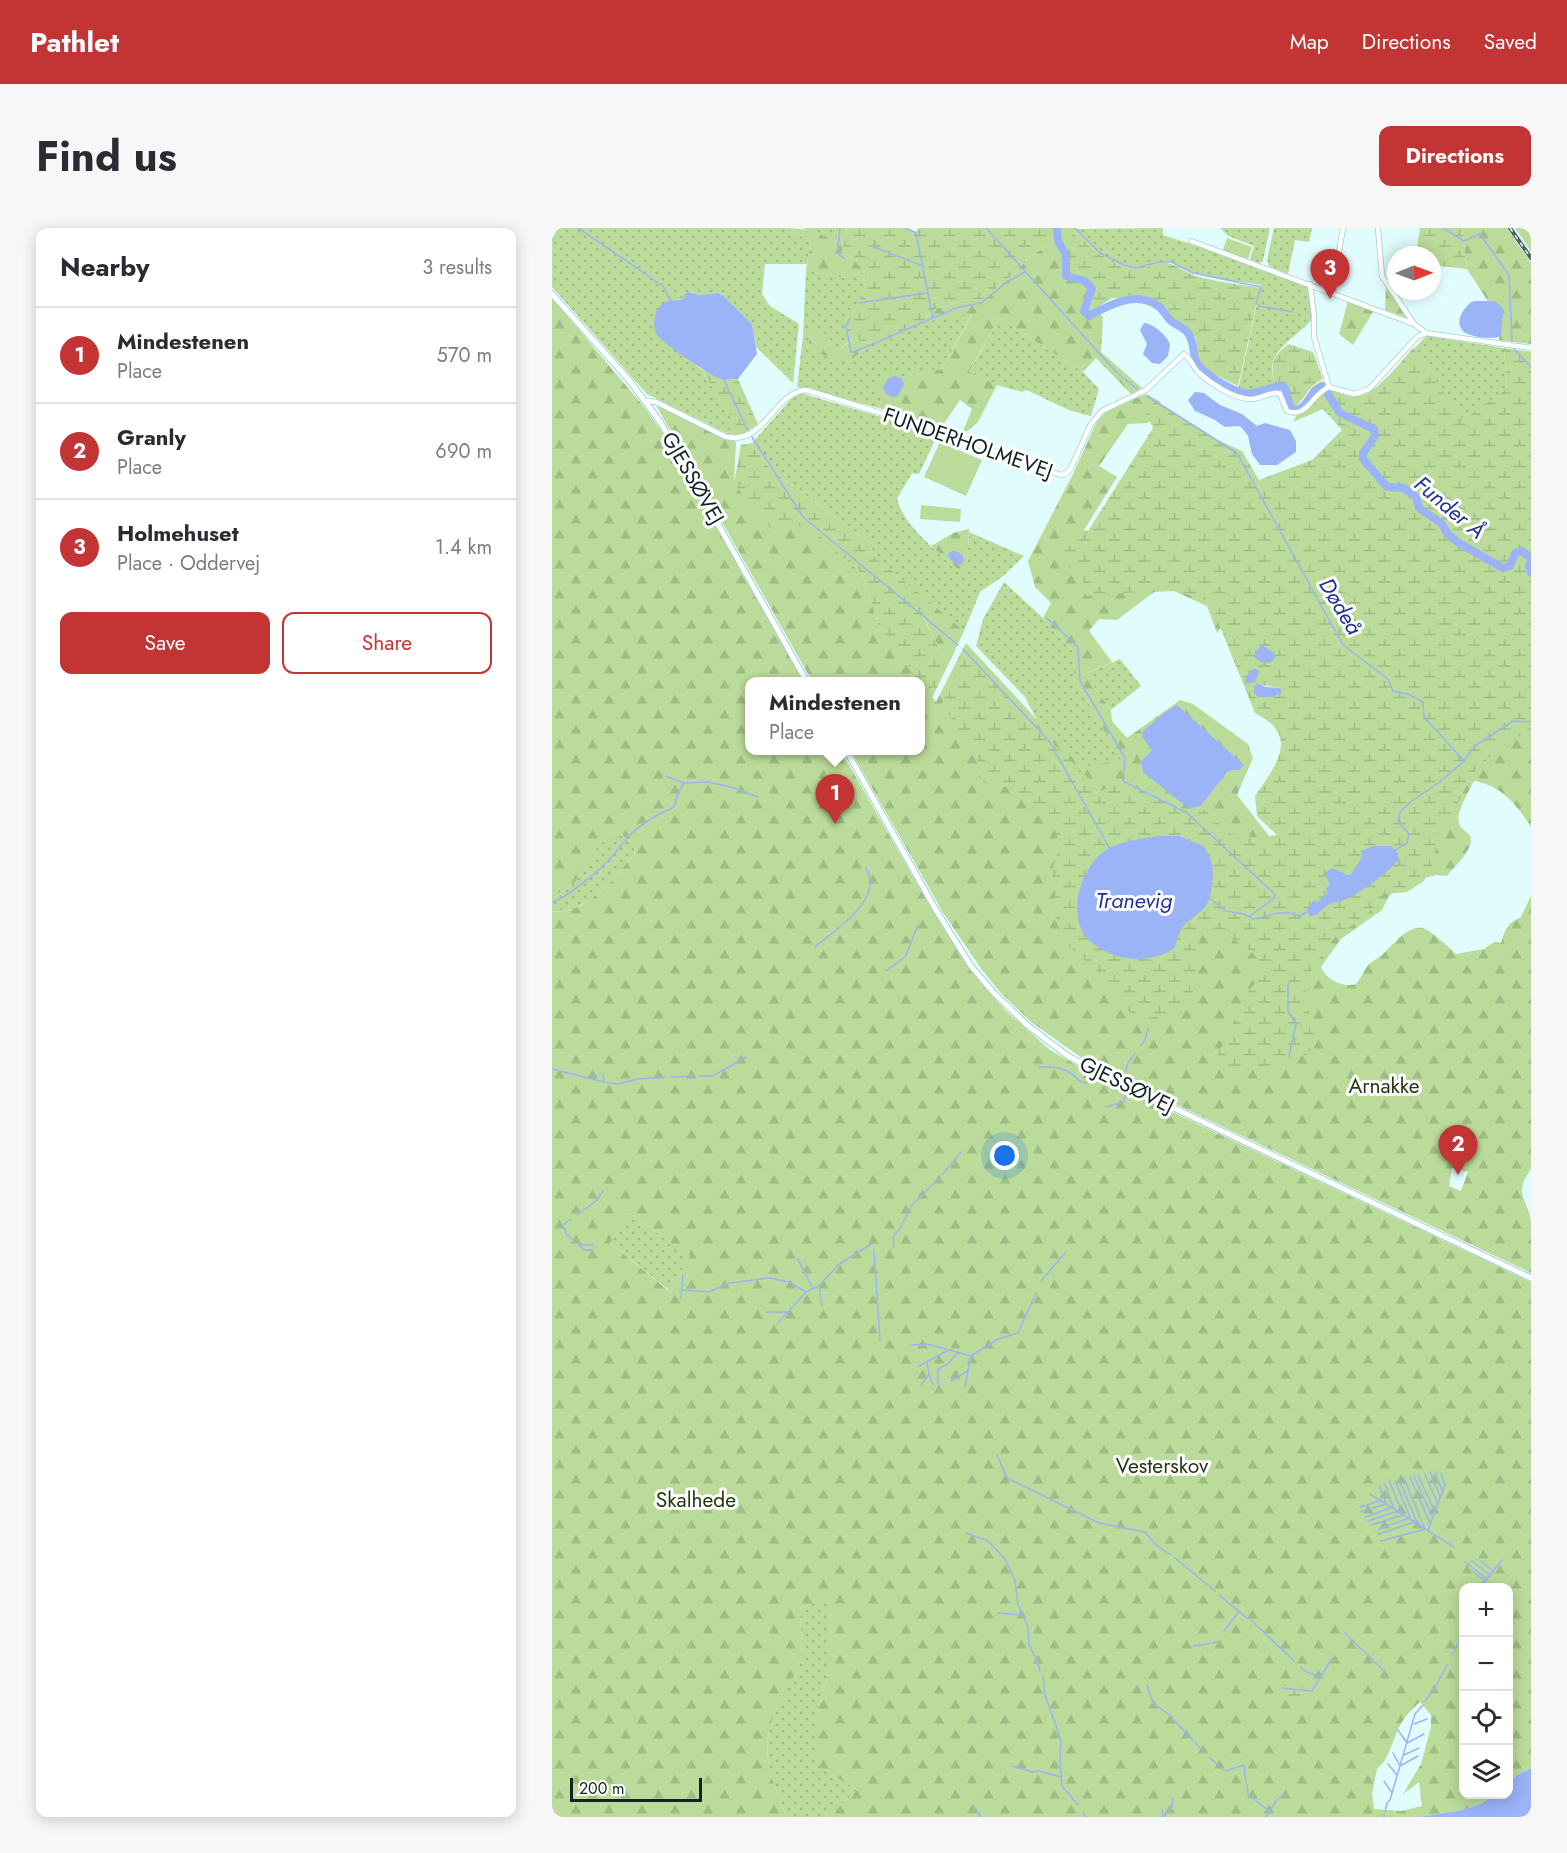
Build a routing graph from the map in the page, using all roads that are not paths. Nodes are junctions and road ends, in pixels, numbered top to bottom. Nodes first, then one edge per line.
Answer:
1 (1343, 228) edge
2 (1378, 228) edge
3 (1191, 241) dead end
4 (1310, 284) junction
5 (1332, 292) junction
6 (552, 294) edge
7 (1414, 324) junction
8 (1426, 333) junction
9 (1531, 348) edge
10 (1329, 387) junction
11 (646, 401) junction
12 (805, 677) edge
13 (849, 755) edge
14 (1531, 1278) edge

1 - 5 street
2 - 7 street
3 - 4 street
4 - 5 street
4 - 10 street
5 - 7 street
6 - 11 street, GJESSØVEJ
7 - 8 street
8 - 9 street
8 - 10 street
10 - 11 street, FUNDERHOLMEVEJ
11 - 12 street, GJESSØVEJ
13 - 14 street, GJESSØVEJ

